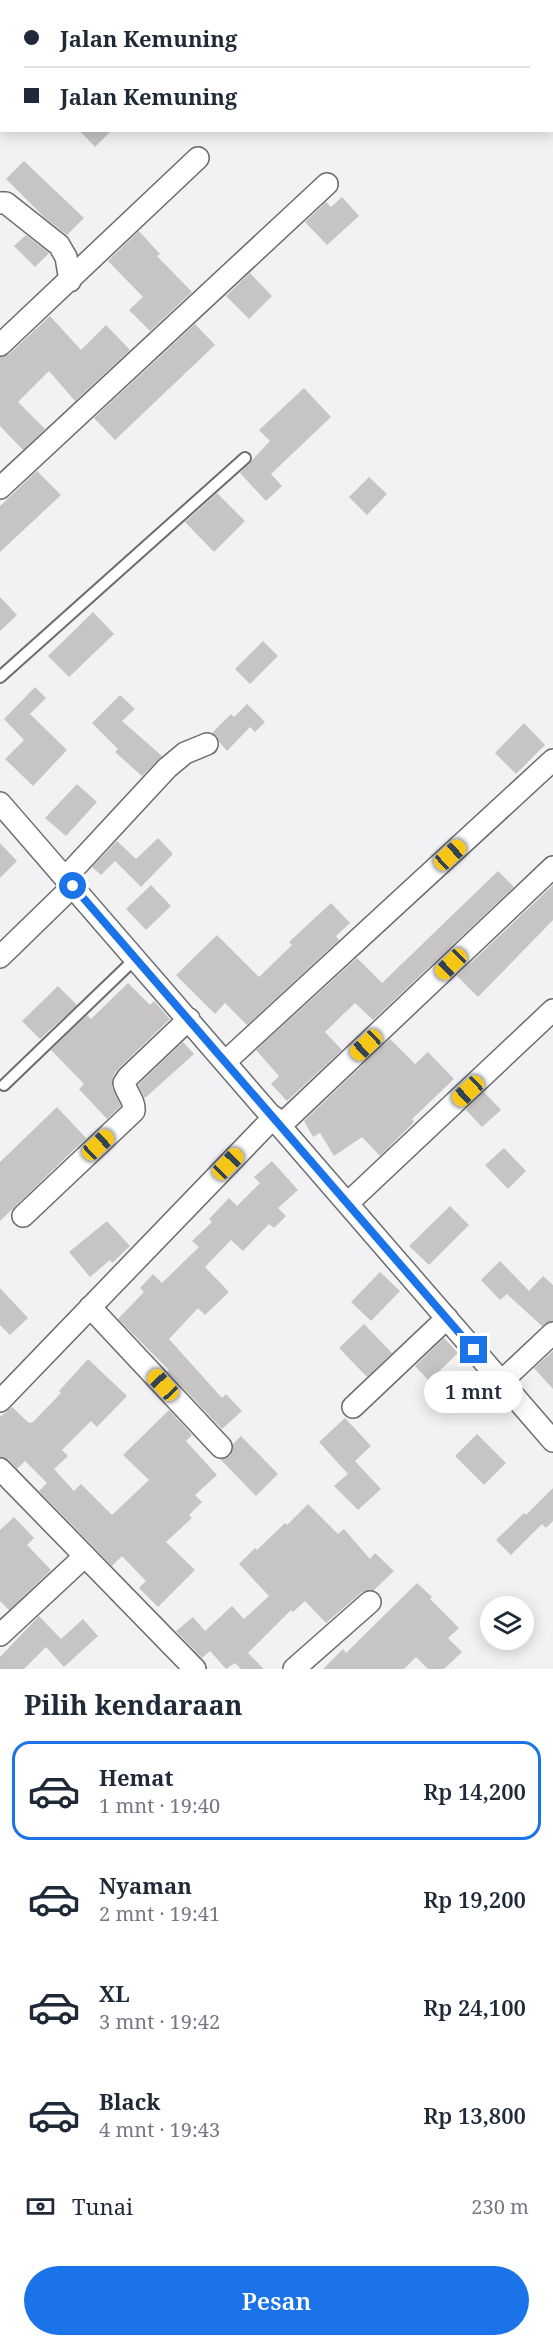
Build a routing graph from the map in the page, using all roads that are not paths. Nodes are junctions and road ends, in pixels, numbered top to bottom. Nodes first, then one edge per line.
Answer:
1 (198, 158) dead end
2 (327, 184) dead end
3 (0, 203) edge
4 (70, 281) junction
5 (0, 345) edge
6 (245, 458) dead end
7 (0, 488) edge
8 (0, 677) edge
9 (207, 744) dead end
10 (553, 760) edge
11 (0, 803) edge
12 (553, 867) edge
13 (69, 882) junction
14 (0, 957) edge
15 (135, 959) junction
16 (553, 1010) edge
17 (189, 1019) junction
18 (225, 1062) junction
19 (4, 1085) dead end
20 (277, 1121) junction
21 (348, 1203) junction
22 (23, 1216) dead end
23 (90, 1307) junction
24 (447, 1318) junction
25 (553, 1334) edge
26 (502, 1381) junction
27 (0, 1401) edge
28 (353, 1407) dead end
29 (553, 1441) edge
30 (221, 1448) dead end
31 (0, 1469) edge
32 (85, 1556) junction
33 (370, 1602) dead end
34 (0, 1635) edge
35 (183, 1664) edge
36 (294, 1669) edge

1 - 4 street
2 - 7 street
3 - 4 street
4 - 5 street
6 - 8 lane
9 - 13 street
10 - 18 street
11 - 13 street
12 - 20 street
13 - 14 street
13 - 15 street
15 - 17 street
15 - 19 lane
16 - 21 street
17 - 18 street
17 - 22 street
18 - 20 street
20 - 21 street
20 - 23 street
21 - 24 street
23 - 27 street
23 - 30 street
24 - 26 street
24 - 28 street
25 - 26 street
26 - 29 street
31 - 32 street
32 - 34 street
32 - 35 street
33 - 36 street

